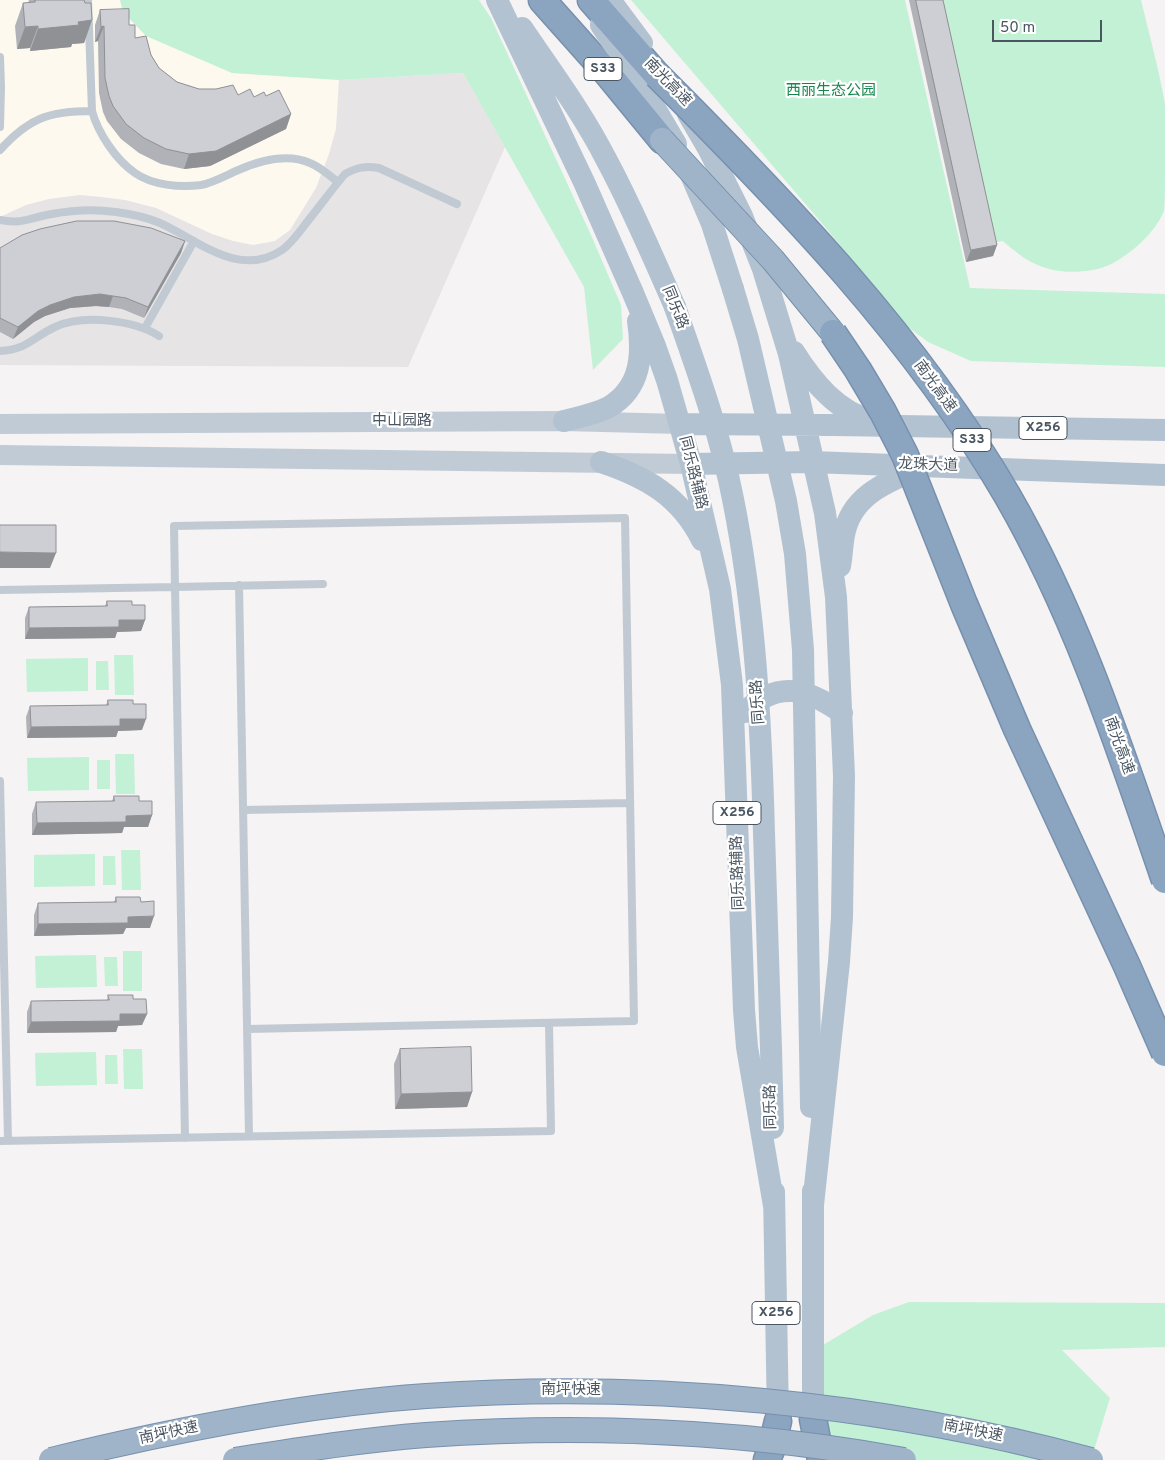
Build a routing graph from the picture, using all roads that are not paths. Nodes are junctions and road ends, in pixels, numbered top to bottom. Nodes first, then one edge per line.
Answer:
1 (88, 0) edge
2 (497, 0) edge
3 (503, 0) edge
4 (542, 0) edge
5 (582, 0) edge
6 (591, 0) edge
7 (610, 0) edge
8 (0, 57) edge
9 (92, 111) junction
10 (1, 114) edge
11 (0, 127) edge
12 (662, 140) joint
13 (0, 150) edge
14 (338, 182) junction
15 (457, 204) dead end
16 (0, 220) edge
17 (194, 241) junction
18 (633, 293) junction
19 (145, 328) junction
20 (782, 332) junction
21 (833, 333) joint
22 (159, 336) dead end
23 (0, 350) edge
24 (564, 421) junction
25 (0, 424) edge
26 (680, 424) junction
27 (805, 424) junction
28 (921, 427) junction
29 (1165, 430) edge
30 (0, 455) edge
31 (601, 462) junction
32 (812, 462) junction
33 (691, 464) junction
34 (925, 465) junction
35 (1165, 475) edge
36 (323, 584) dead end
37 (239, 585) junction
38 (176, 587) junction
39 (720, 589) junction
40 (0, 590) edge
41 (836, 596) junction
42 (842, 712) junction
43 (734, 724) junction
44 (0, 781) edge
45 (0, 796) edge
46 (630, 803) junction
47 (243, 810) junction
48 (1165, 880) edge
49 (548, 1023) junction
50 (247, 1028) junction
51 (1165, 1052) edge
52 (249, 1136) junction
53 (185, 1138) junction
54 (4, 1141) edge
55 (813, 1205) junction
56 (774, 1206) junction
57 (813, 1419) junction
58 (778, 1420) junction
59 (51, 1460) edge
60 (235, 1460) edge
61 (767, 1460) edge
62 (778, 1460) edge
63 (814, 1460) edge
64 (821, 1460) edge
65 (904, 1460) edge
66 (1091, 1460) edge

1 - 9 lane
2 - 18 main road
3 - 56 main road, 同乐路, bridge
4 - 12 highway, S33
5 - 55 main road, bridge
6 - 48 highway, 南光高速 / S33, bridge
7 - 20 main road
8 - 10 lane
9 - 13 lane
9 - 14 lane
10 - 11 lane
12 - 21 highway, bridge
14 - 15 lane
14 - 17 lane
16 - 17 lane
17 - 19 lane
18 - 24 main road
18 - 26 main road, 同乐路辅路
19 - 22 lane
19 - 23 lane
20 - 27 main road
20 - 28 main road
21 - 51 highway, bridge
24 - 25 main road, 中山园路
24 - 26 main road, 中山园路
26 - 27 main road, 中山园路 / X256
26 - 33 main road, 同乐路辅路 / X256
27 - 28 main road, X256
27 - 32 main road
28 - 29 main road, X256
30 - 31 main road
31 - 33 main road
31 - 39 main road
32 - 33 main road, 龙珠大道 / X256
32 - 34 main road, 龙珠大道 / X256
32 - 41 main road, X256
33 - 39 main road, 同乐路辅路 / X256
34 - 35 main road, 龙珠大道 / X256
34 - 41 main road, X256
36 - 37 lane
37 - 38 lane
37 - 47 lane
38 - 40 lane
38 - 46 lane
38 - 53 lane
39 - 43 main road, 同乐路辅路 / X256
41 - 42 main road, X256
42 - 43 main road
42 - 55 main road, X256
43 - 56 main road, 同乐路辅路 / X256
44 - 45 lane
45 - 54 lane
46 - 47 lane
46 - 49 lane
47 - 50 lane
49 - 50 lane
49 - 52 lane
50 - 52 lane
52 - 53 lane
53 - 54 lane
55 - 57 main road, X256
56 - 58 main road, 同乐路 / X256
57 - 63 main road, X256
57 - 64 highway
58 - 61 highway
58 - 62 main road, 同乐路 / X256
59 - 66 highway, 南坪快速, bridge
60 - 65 highway, bridge

